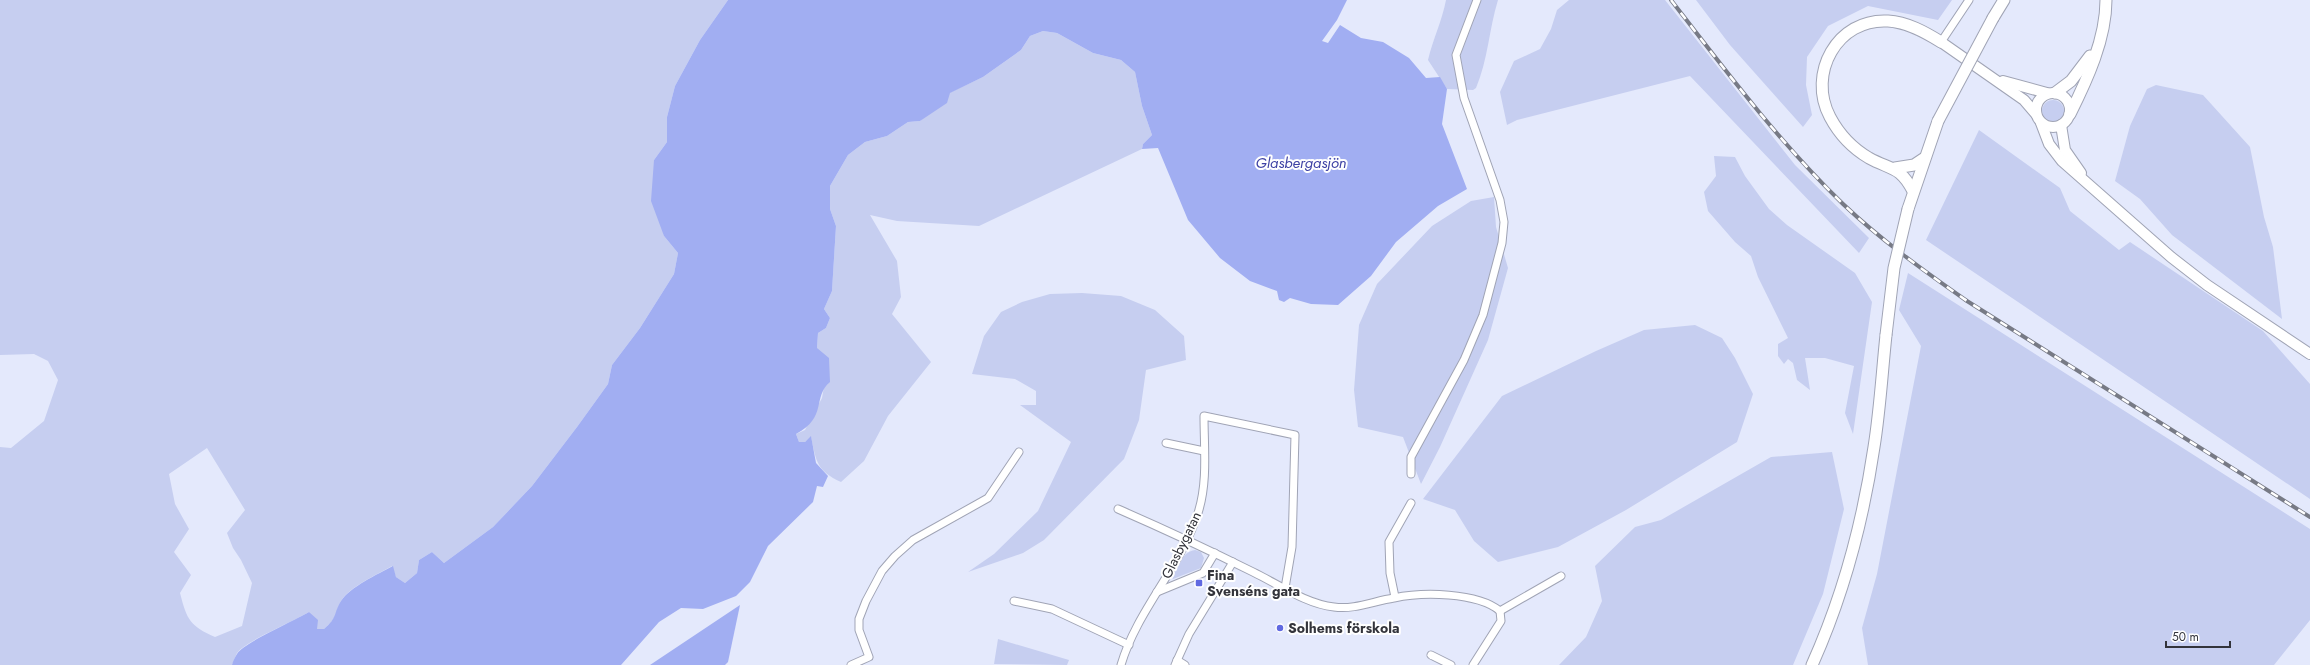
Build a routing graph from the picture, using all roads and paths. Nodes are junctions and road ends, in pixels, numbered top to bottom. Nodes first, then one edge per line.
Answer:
1 (1477, 0) edge
2 (1969, 0) edge
3 (2004, 0) edge
4 (2106, 0) edge
5 (1941, 42) junction
6 (2098, 46) junction
7 (1986, 72) junction
8 (2051, 93) junction
9 (2070, 114) junction
10 (2038, 118) junction
11 (2061, 125) junction
12 (1924, 160) junction
13 (1895, 168) junction
14 (2094, 188) junction
15 (1913, 191) junction
16 (2310, 354) edge
17 (1166, 443) dead end
18 (1204, 451) junction
19 (1019, 452) dead end
20 (1411, 474) dead end
21 (1411, 503) dead end
22 (1118, 509) dead end
23 (1187, 539) junction
24 (1215, 553) junction
25 (1233, 562) junction
26 (1561, 576) dead end
27 (1285, 588) junction
28 (1157, 592) junction
29 (1395, 597) junction
30 (1014, 601) dead end
31 (1500, 611) junction
32 (1129, 645) junction
33 (1430, 656) dead end
34 (1176, 663) edge
35 (851, 665) edge
36 (1121, 665) edge
37 (1185, 665) edge
38 (1451, 665) edge
39 (1473, 665) edge
40 (1812, 665) edge

1 - 20 street
2 - 5 street
3 - 12 main road, bridge
4 - 6 main road
5 - 7 street
5 - 13 main road
6 - 8 main road
6 - 9 main road
7 - 8 street
7 - 10 street
8 - 9 street
8 - 10 street
9 - 11 street
10 - 11 street
10 - 14 street
11 - 14 street
12 - 13 main road
12 - 15 main road
13 - 15 main road
14 - 16 street
15 - 40 main road, bridge
17 - 18 street
18 - 23 street, Glasbygatan
18 - 27 street, Glasbygatan
19 - 35 street
21 - 29 street
22 - 23 street
23 - 24 street
23 - 28 street, Glasbygatan
24 - 25 street
24 - 28 street
25 - 27 street
25 - 34 street
26 - 31 street
27 - 29 street
28 - 32 street, Glasbygatan
29 - 31 street
30 - 32 street
31 - 39 street
32 - 36 street, Glasbygatan
33 - 38 street
34 - 37 street

